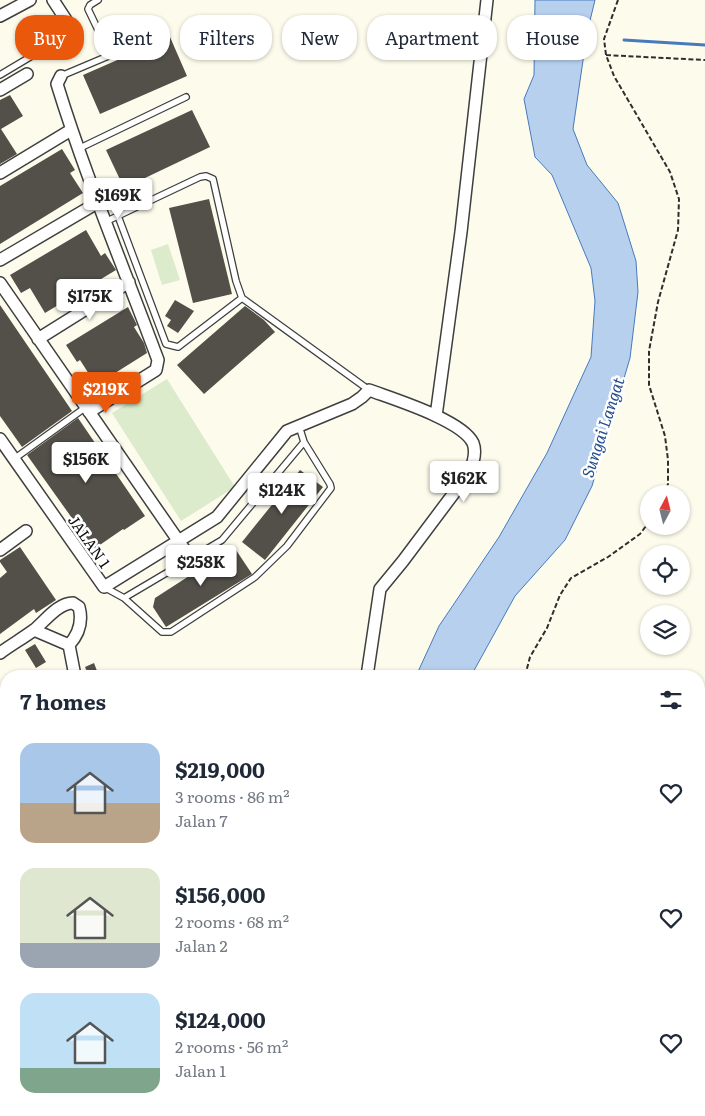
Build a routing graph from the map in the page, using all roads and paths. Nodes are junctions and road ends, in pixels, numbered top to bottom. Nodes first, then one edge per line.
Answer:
1 (30, 0) edge
2 (53, 0) edge
3 (98, 0) edge
4 (487, 0) edge
5 (618, 0) edge
6 (63, 15) edge
7 (0, 16) edge
8 (94, 22) edge
9 (606, 55) junction
10 (25, 60) edge
11 (99, 60) edge
12 (705, 60) edge
13 (27, 74) dead end
14 (0, 75) edge
15 (62, 76) joint
16 (0, 90) edge
17 (186, 97) dead end
18 (71, 130) junction
19 (78, 149) junction
20 (0, 173) edge
21 (97, 203) junction
22 (118, 216) junction
23 (105, 222) junction
24 (0, 260) edge
25 (129, 282) junction
26 (0, 285) edge
27 (242, 298) junction
28 (38, 339) junction
29 (369, 390) junction
30 (88, 410) junction
31 (436, 416) junction
32 (299, 426) junction
33 (0, 439) edge
34 (304, 442) junction
35 (14, 459) junction
36 (668, 485) edge
37 (26, 531) dead end
38 (640, 534) edge
39 (177, 540) junction
40 (0, 550) edge
41 (191, 559) junction
42 (104, 587) junction
43 (124, 598) junction
44 (34, 630) junction
45 (70, 645) junction
46 (0, 653) edge
47 (75, 670) edge
48 (368, 670) edge
49 (527, 670) edge

1 - 7 street
2 - 6 street
3 - 8 lane
4 - 31 street
5 - 9 path
9 - 12 path
9 - 36 path
10 - 14 lane
11 - 15 lane
13 - 16 street
15 - 18 street
17 - 19 lane
18 - 19 street
18 - 20 street
19 - 21 street
21 - 23 street
21 - 24 street
22 - 23 lane
22 - 27 lane
22 - 27 lane
23 - 25 street
25 - 28 street
25 - 30 street
26 - 28 street
27 - 29 lane
28 - 30 street
29 - 31 street
29 - 32 street, JALAN 1
30 - 35 lane
30 - 39 street
31 - 48 street
32 - 34 lane
32 - 39 street, JALAN 1
33 - 35 street, JALAN 1
34 - 41 lane
34 - 43 lane, JALAN 1
35 - 42 street, JALAN 1
37 - 40 street
38 - 49 path
39 - 41 street
39 - 42 street, JALAN 1
41 - 43 lane
42 - 43 lane, JALAN 1
44 - 45 street
44 - 45 street
44 - 46 street
45 - 47 street

